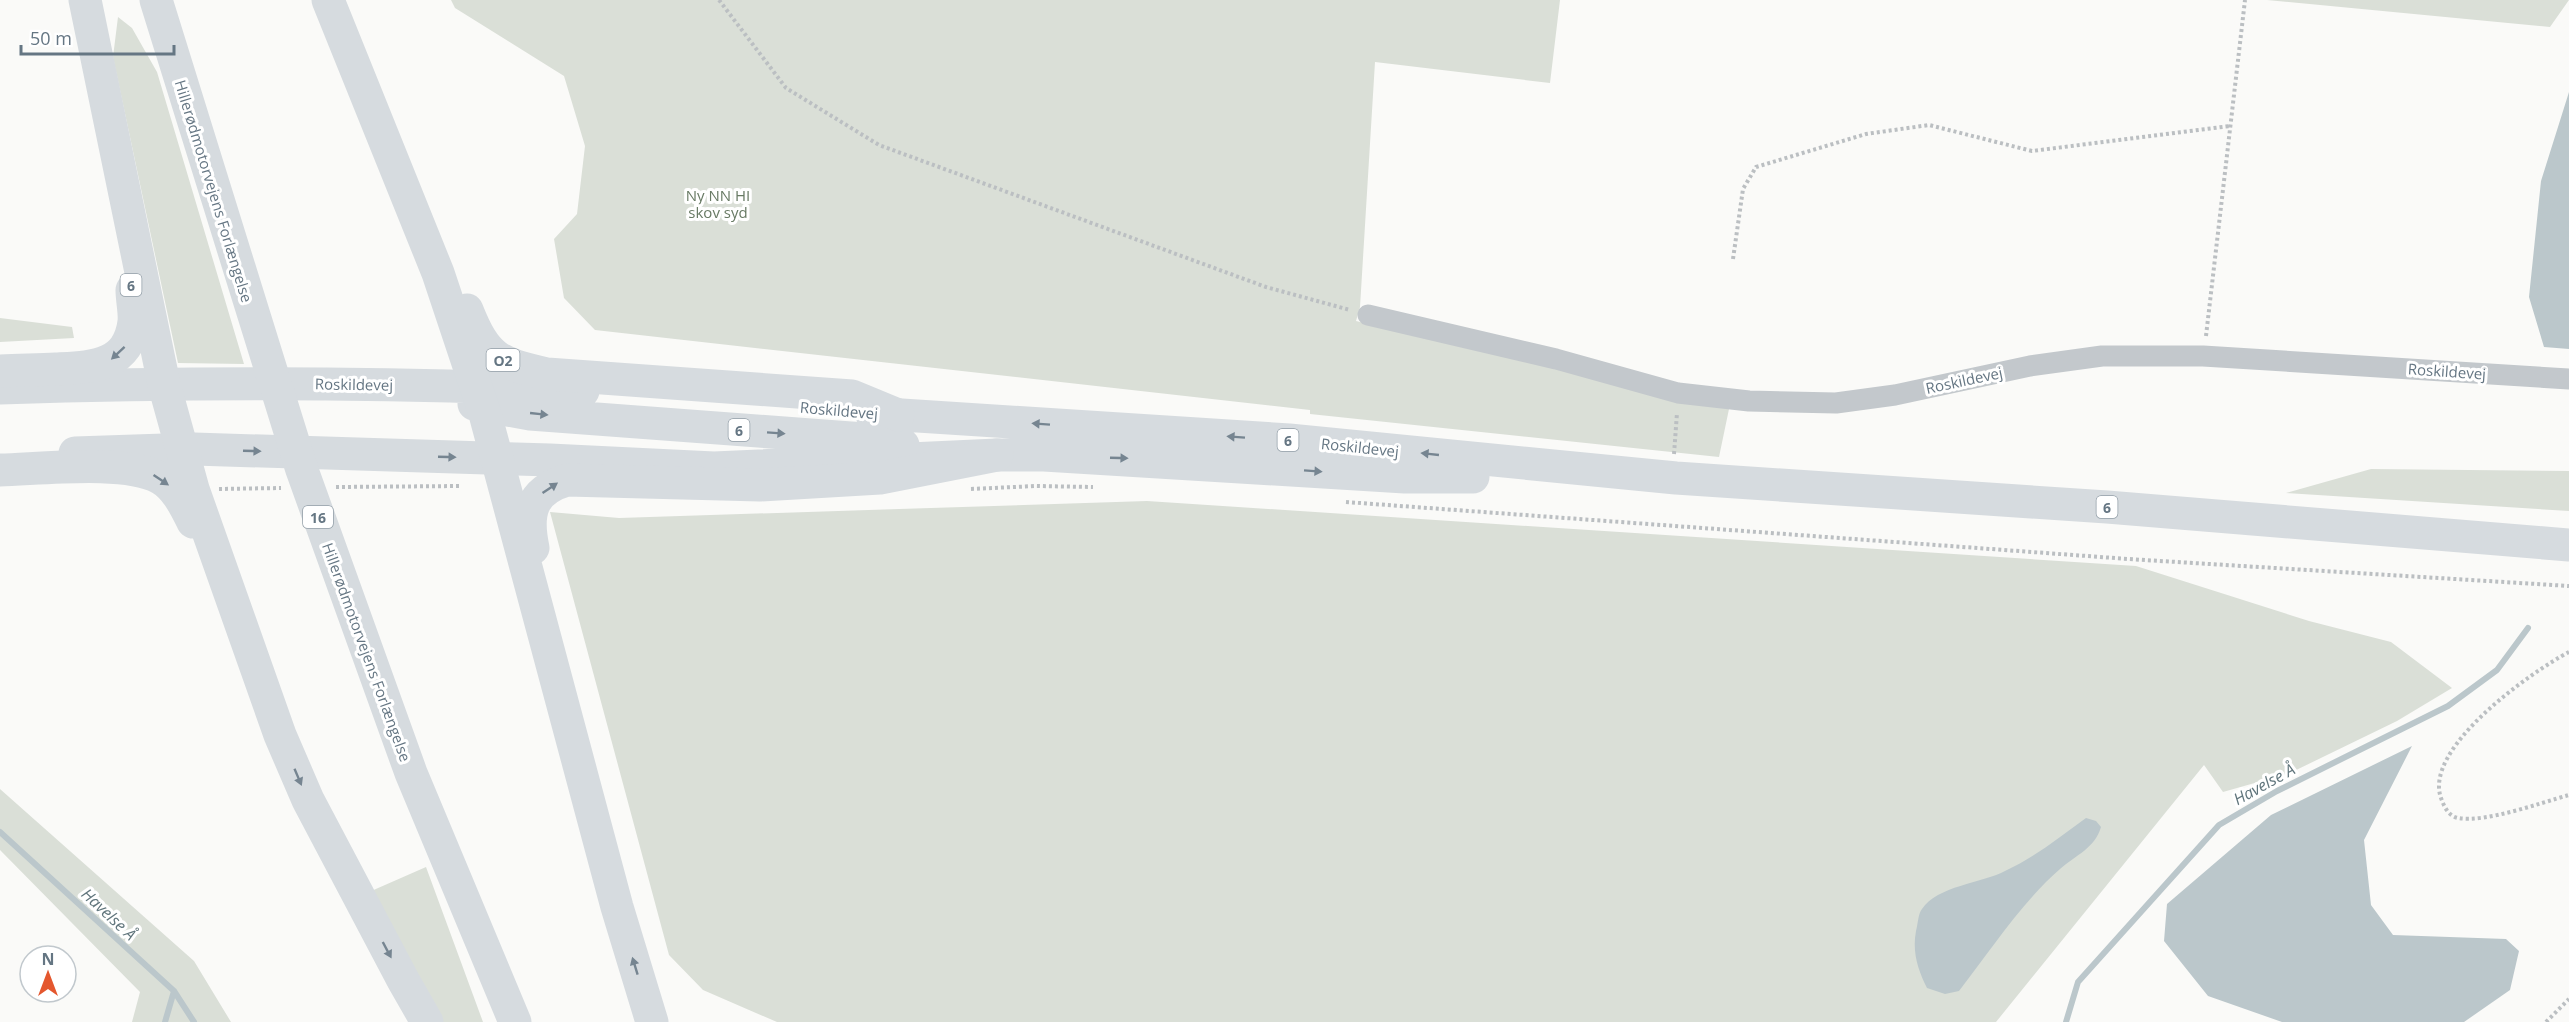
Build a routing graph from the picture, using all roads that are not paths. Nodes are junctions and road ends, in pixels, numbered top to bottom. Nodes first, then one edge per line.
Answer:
1 (85, 0) edge
2 (156, 0) edge
3 (328, 0) edge
4 (334, 0) edge
5 (105, 92) junction
6 (1368, 315) road end
7 (0, 371) edge
8 (2569, 379) edge
9 (0, 388) edge
10 (166, 392) junction
11 (478, 395) junction
12 (0, 409) edge
13 (898, 415) junction
14 (188, 449) junction
15 (997, 455) junction
16 (0, 456) edge
17 (0, 470) edge
18 (497, 472) junction
19 (1676, 478) junction
20 (2569, 543) edge
21 (280, 735) junction
22 (590, 804) junction
23 (427, 1022) edge
24 (514, 1022) edge
25 (652, 1022) edge

1 - 5 main road, 6
2 - 24 main road, Hillerødmotorvejens Forlængelse / 16
3 - 11 main road, O2
4 - 13 main road, O2
5 -> 7 main road, 6
5 - 10 main road
6 - 8 street, Roskildevej
9 - 10 main road, Roskildevej / 6
10 - 11 main road, Roskildevej / 6
10 - 12 main road, Roskildevej / 6
10 - 14 main road
11 - 13 main road, Roskildevej / 6
11 -> 15 main road, Roskildevej / 6
11 - 18 main road
19 -> 13 main road, Roskildevej / 6
14 - 16 main road, Roskildevej / 6
14 -> 18 main road, Roskildevej / 6
14 - 21 main road
15 - 18 main road, Roskildevej / 6
15 -> 19 main road, Roskildevej / 6
22 -> 15 main road
17 -> 21 main road
18 - 22 main road
19 - 20 main road, Roskildevej / 6
21 -> 23 main road
25 -> 22 main road

